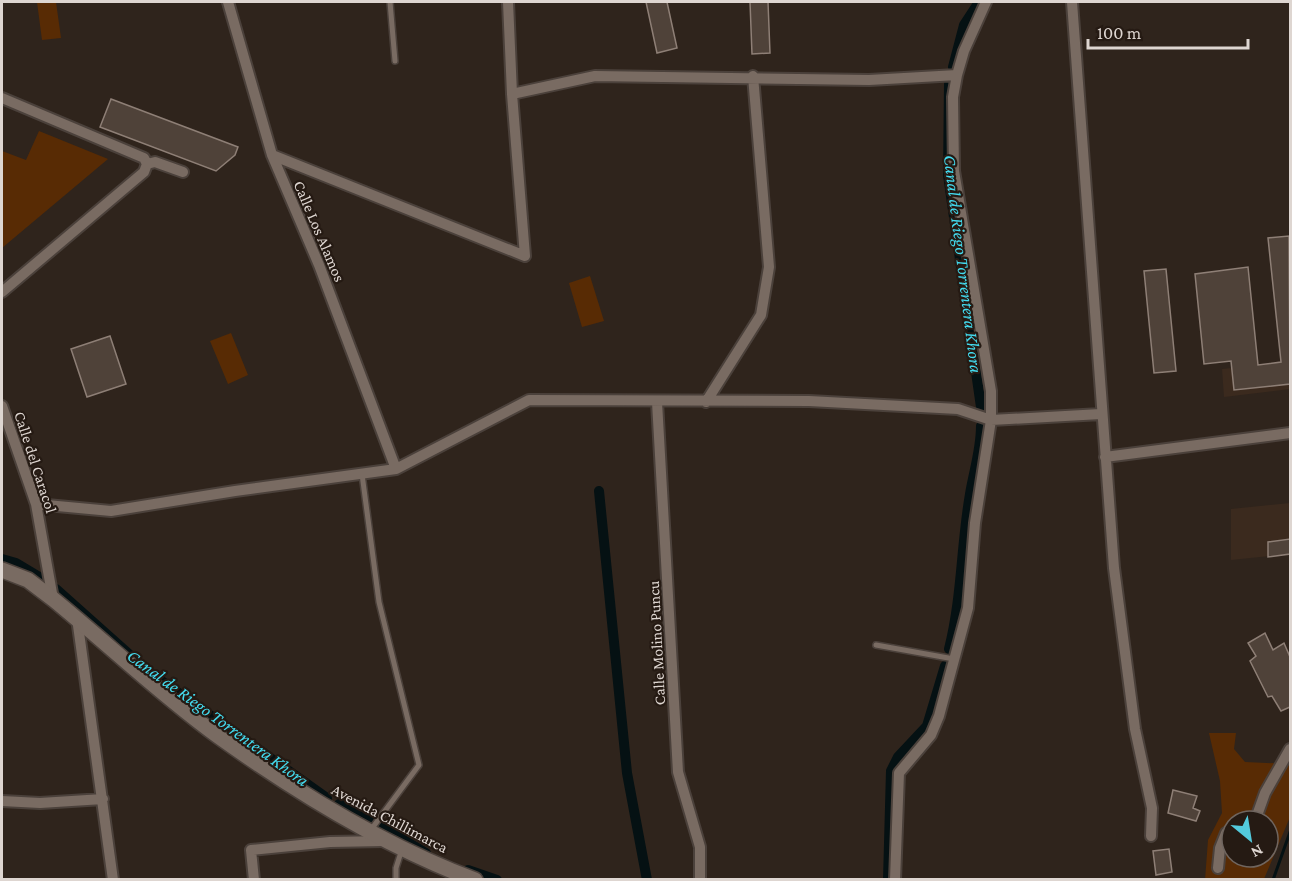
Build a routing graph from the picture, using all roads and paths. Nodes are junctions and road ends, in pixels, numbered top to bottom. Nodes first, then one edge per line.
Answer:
1 (228, 2) edge
2 (390, 2) edge
3 (508, 2) edge
4 (986, 2) edge
5 (1072, 2) edge
6 (395, 61) dead end
7 (957, 75) junction
8 (753, 76) junction
9 (512, 94) junction
10 (2, 98) edge
11 (272, 154) junction
12 (147, 164) junction
13 (183, 172) dead end
14 (2, 292) edge
15 (657, 402) junction
16 (706, 402) junction
17 (2, 406) edge
18 (1101, 414) junction
19 (991, 420) junction
20 (1290, 434) edge
21 (1105, 457) junction
22 (396, 470) junction
23 (362, 474) junction
24 (36, 504) junction
25 (2, 570) edge
26 (53, 599) junction
27 (77, 618) junction
28 (876, 645) dead end
29 (954, 659) junction
30 (1290, 749) edge
31 (103, 799) junction
32 (2, 801) edge
33 (1259, 809) edge
34 (370, 831) junction
35 (1151, 836) dead end
36 (388, 840) junction
37 (402, 846) junction
38 (1220, 848) edge
39 (1218, 868) dead end
40 (113, 879) edge
41 (254, 879) edge
42 (396, 879) edge
43 (475, 879) edge
44 (700, 879) edge
45 (895, 879) edge

1 - 11 street, Calle Los Alamos
2 - 6 lane
3 - 9 street
4 - 7 street
5 - 18 street
7 - 8 street
7 - 19 street
8 - 9 street
8 - 16 street
9 - 11 street
10 - 12 street
11 - 22 street, Calle Los Alamos
12 - 13 street
12 - 14 street
15 - 16 street
15 - 22 street
15 - 44 street, Calle Molino Puncu
16 - 19 street
17 - 24 street, Calle del Caracol
18 - 19 street
18 - 21 street
19 - 29 street
20 - 21 street
21 - 35 street
22 - 23 street
23 - 24 street
23 - 34 lane
24 - 26 street, Calle del Caracol
25 - 26 street, Avenida Chillimarca
26 - 27 street, Avenida Chillimarca
27 - 31 street
27 - 34 street, Avenida Chillimarca
28 - 29 lane
29 - 45 street
30 - 33 street
31 - 32 street
31 - 40 street
34 - 36 street, Avenida Chillimarca
36 - 37 street, Avenida Chillimarca
36 - 41 street
37 - 42 lane
37 - 43 street, Avenida Chillimarca
38 - 39 street

